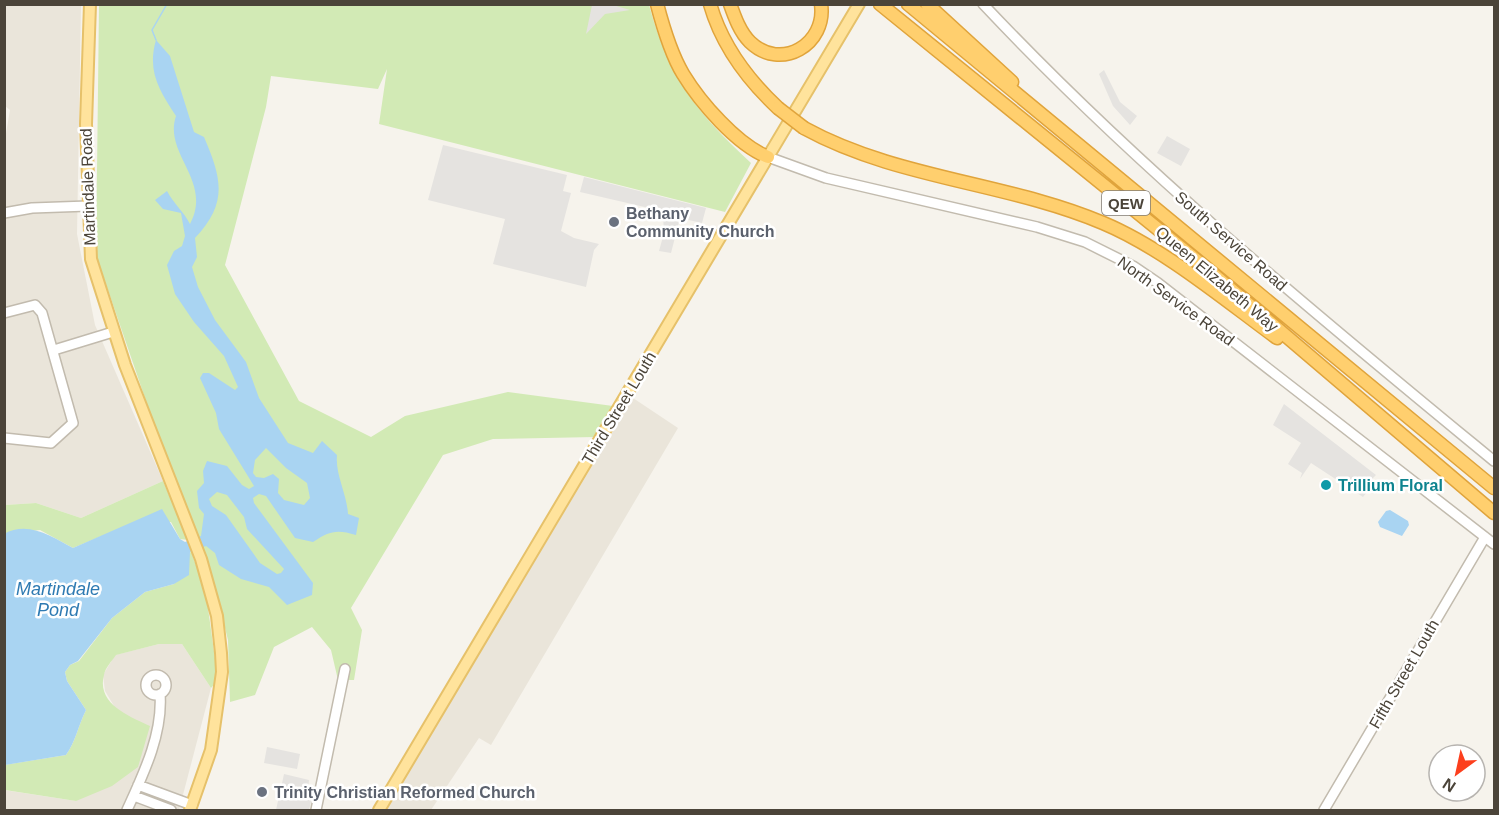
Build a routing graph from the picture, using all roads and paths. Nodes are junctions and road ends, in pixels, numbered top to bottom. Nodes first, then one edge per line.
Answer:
1 (90, 4) edge
2 (657, 4) edge
3 (710, 4) edge
4 (730, 4) edge
5 (821, 4) edge
6 (859, 4) edge
7 (880, 4) edge
8 (908, 4) edge
9 (927, 4) edge
10 (983, 4) edge
11 (1024, 101) junction
12 (768, 157) junction
13 (88, 206) junction
14 (4, 213) edge
15 (4, 313) edge
16 (113, 332) junction
17 (54, 350) junction
18 (1368, 406) junction
19 (4, 438) edge
20 (1494, 461) edge
21 (1494, 488) edge
22 (1494, 513) edge
23 (1485, 537) junction
24 (1494, 544) edge
25 (345, 669) dead end
26 (160, 694) dead end
27 (138, 785) junction
28 (134, 796) junction
29 (191, 808) edge
30 (128, 810) edge
31 (171, 810) edge
32 (316, 810) edge
33 (379, 810) edge
34 (1324, 810) edge

1 - 13 main road, Martindale Road
2 - 12 highway
3 - 18 highway, bridge
4 - 5 highway
6 - 12 main road, Third Street Louth
7 - 18 highway, Queen Elizabeth Way / QEW
8 - 11 highway, Queen Elizabeth Way / QEW
9 - 11 highway
10 - 20 street, South Service Road
11 - 21 highway, Queen Elizabeth Way / QEW
12 - 23 street, North Service Road
12 - 33 main road, Third Street Louth
13 - 14 street
13 - 16 main road, Martindale Road
15 - 17 street
16 - 17 street
16 - 29 main road, Martindale Road
17 - 19 street
18 - 22 highway, Queen Elizabeth Way / QEW
23 - 24 street, North Service Road
23 - 34 street, Fifth Street Louth
25 - 32 street
26 - 27 street
27 - 28 street
27 - 29 street
28 - 30 street
28 - 31 street

